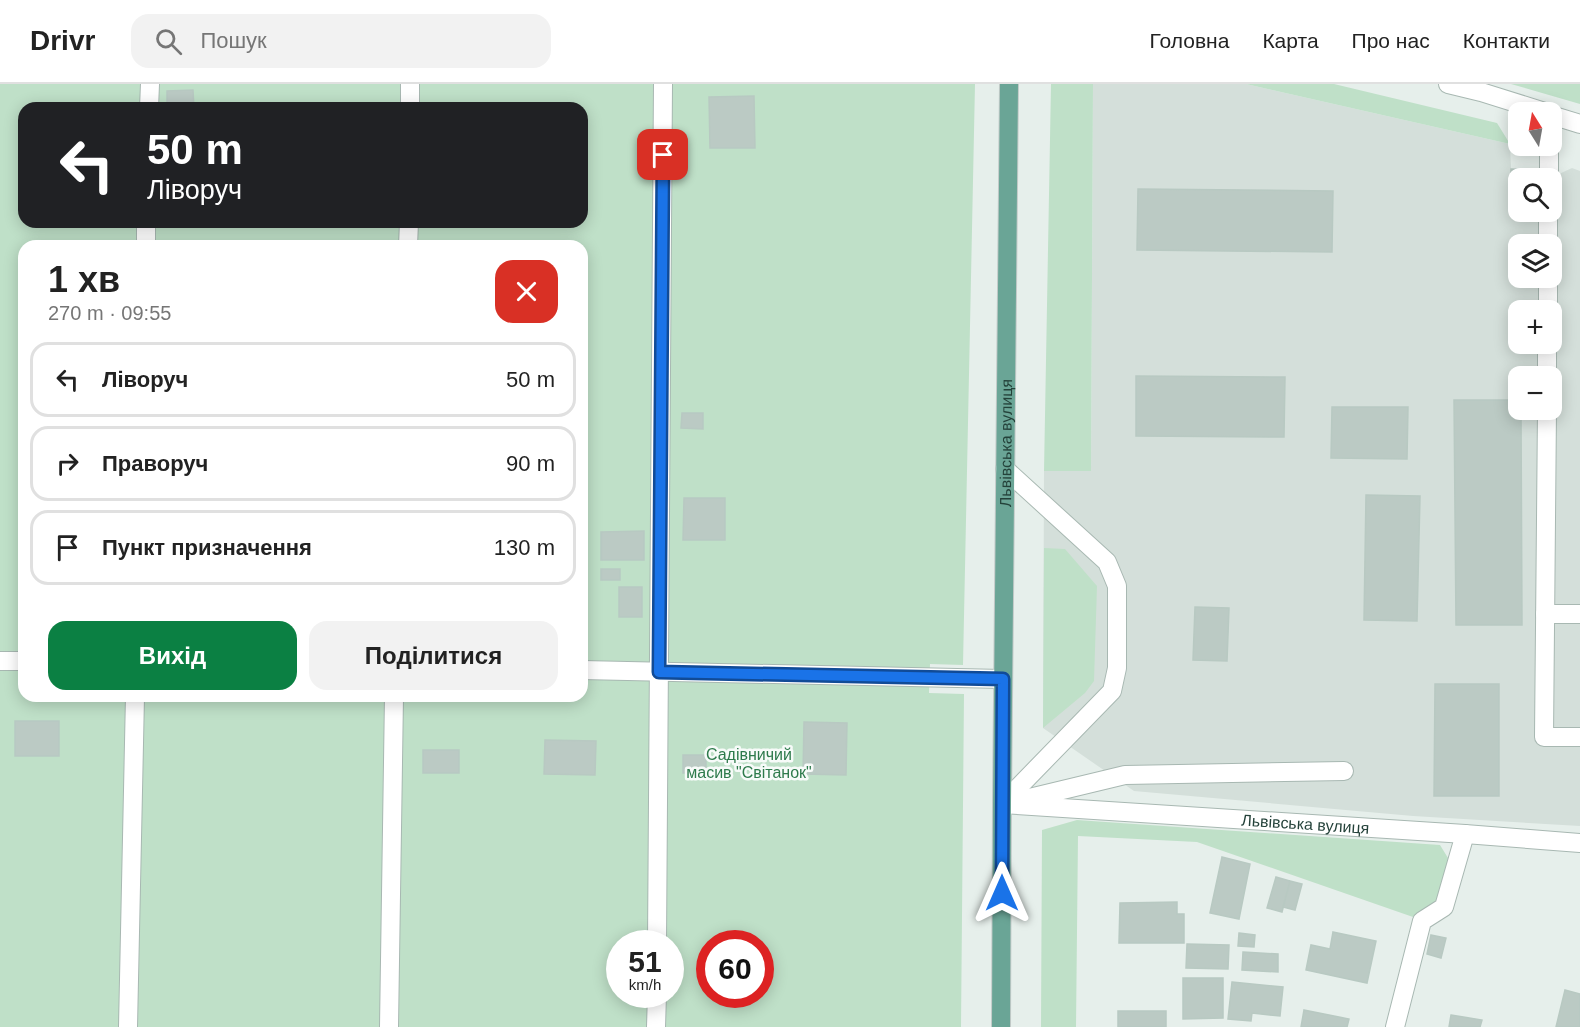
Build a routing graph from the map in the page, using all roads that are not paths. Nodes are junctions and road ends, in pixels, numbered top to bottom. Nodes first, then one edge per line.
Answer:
1 (150, 84) edge
2 (410, 84) edge
3 (663, 84) edge
4 (1009, 84) edge
5 (1448, 84) edge
6 (1482, 88) edge
7 (149, 102) edge
8 (410, 102) edge
9 (1519, 102) edge
10 (1562, 118) edge
11 (1580, 124) edge
12 (1547, 420) edge
13 (1005, 469) junction
14 (1545, 614) junction
15 (1580, 614) edge
16 (0, 661) edge
17 (18, 661) edge
18 (588, 670) edge
19 (659, 672) junction
20 (1003, 679) junction
21 (135, 702) edge
22 (394, 702) edge
23 (1580, 737) edge
24 (1344, 771) dead end
25 (1002, 804) junction
26 (1465, 834) junction
27 (1580, 843) edge
28 (657, 930) edge
29 (657, 1008) edge
30 (129, 1027) edge
31 (389, 1027) edge
32 (656, 1027) edge
33 (1001, 1027) edge
34 (1395, 1027) edge

1 - 7 street
2 - 8 street
3 - 19 street
4 - 13 main road, Львівська вулиця
5 - 6 street
6 - 9 street
10 - 11 street
12 - 14 street
13 - 20 main road, Львівська вулиця
13 - 25 street
14 - 15 street
14 - 23 street
16 - 17 street
18 - 19 street
19 - 20 street
19 - 28 street
20 - 25 main road, Львівська вулиця
21 - 30 street
22 - 31 street
24 - 25 street
25 - 26 street, Львівська вулиця
25 - 33 main road, Львівська вулиця
26 - 27 street, Львівська вулиця
26 - 34 street
29 - 32 street

